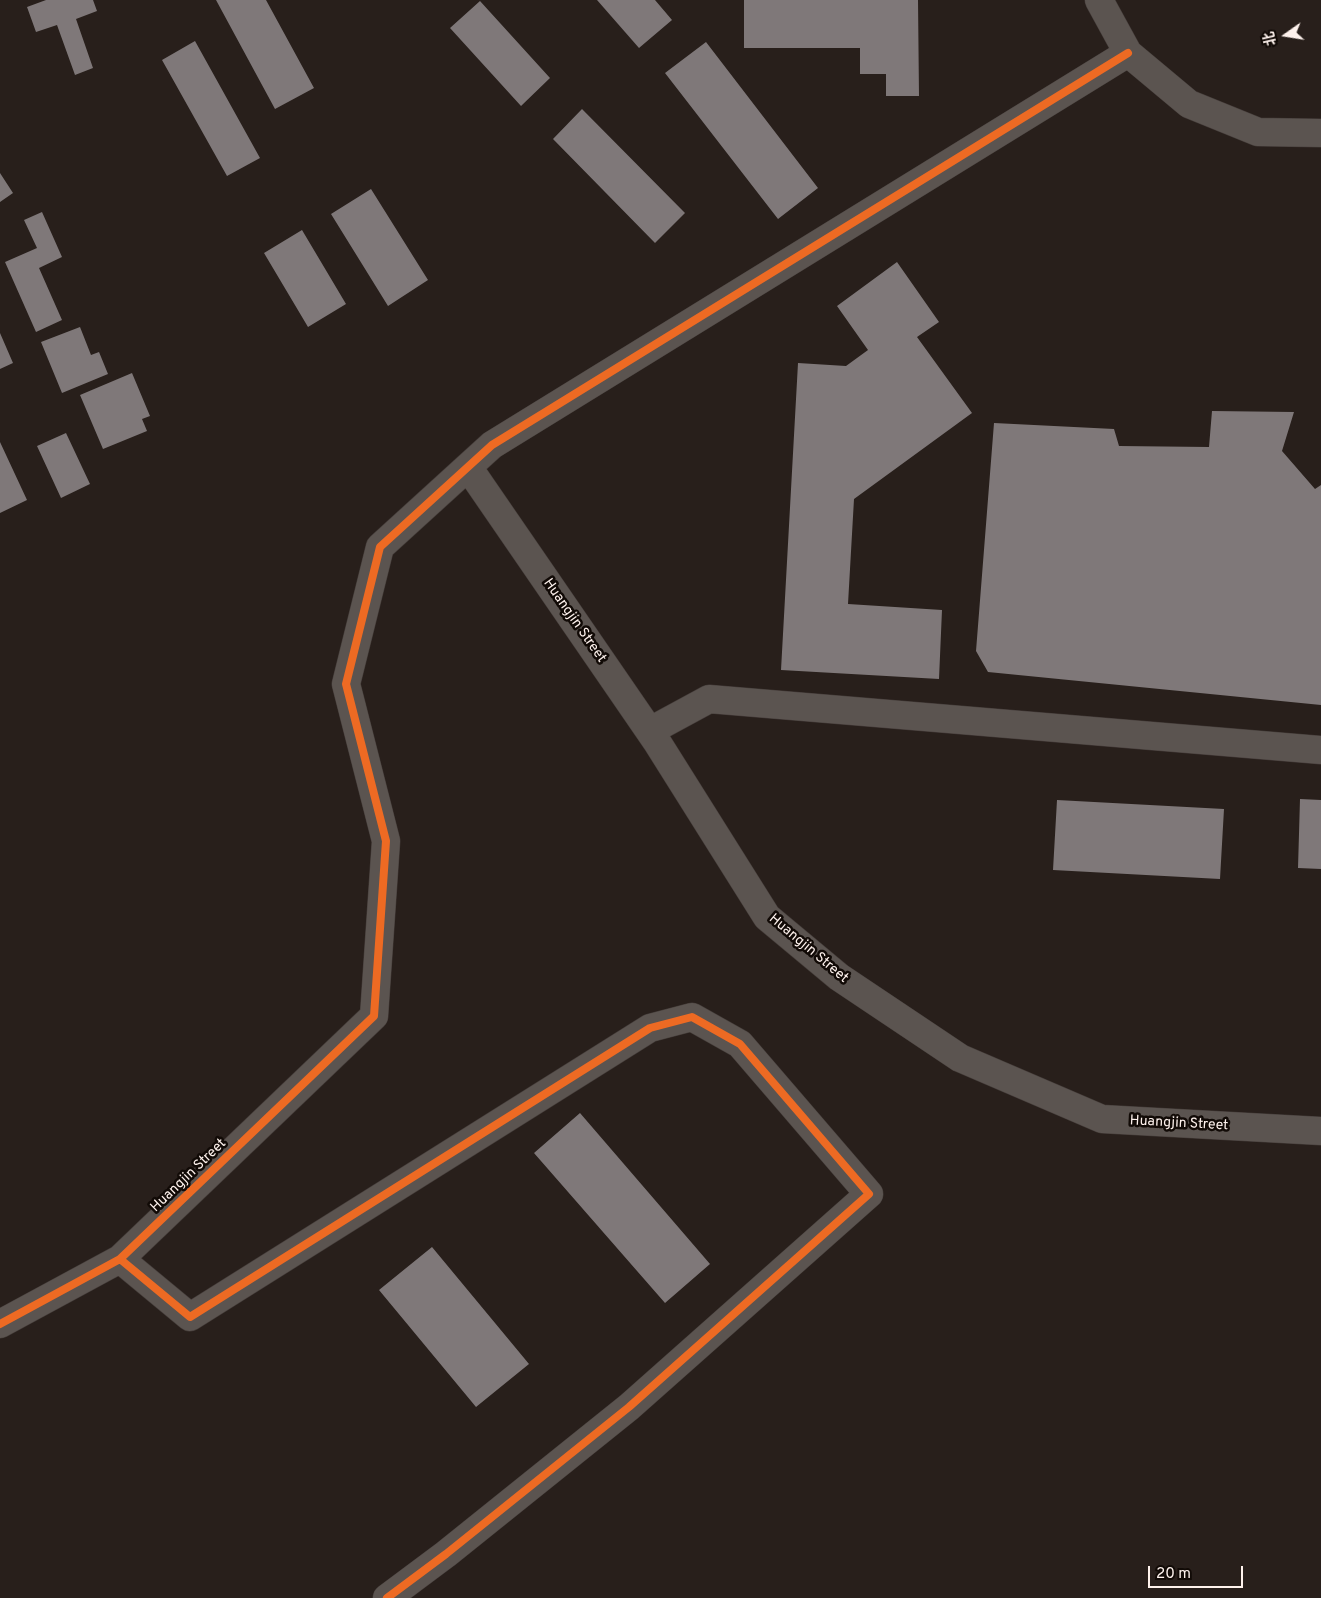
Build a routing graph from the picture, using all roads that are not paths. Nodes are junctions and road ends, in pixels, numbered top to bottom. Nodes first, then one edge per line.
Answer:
1 (1099, 0) edge
2 (1128, 53) junction
3 (1321, 133) edge
4 (468, 467) junction
5 (650, 732) junction
6 (1321, 750) edge
7 (1321, 1131) edge
8 (120, 1259) junction
9 (0, 1324) edge
10 (387, 1598) edge

1 - 2 street
2 - 3 street
2 - 4 street
4 - 5 street, Huangjin Street
4 - 8 street, Huangjin Street
5 - 6 street
5 - 7 street, Huangjin Street
8 - 9 street, Huangjin Street
8 - 10 street

